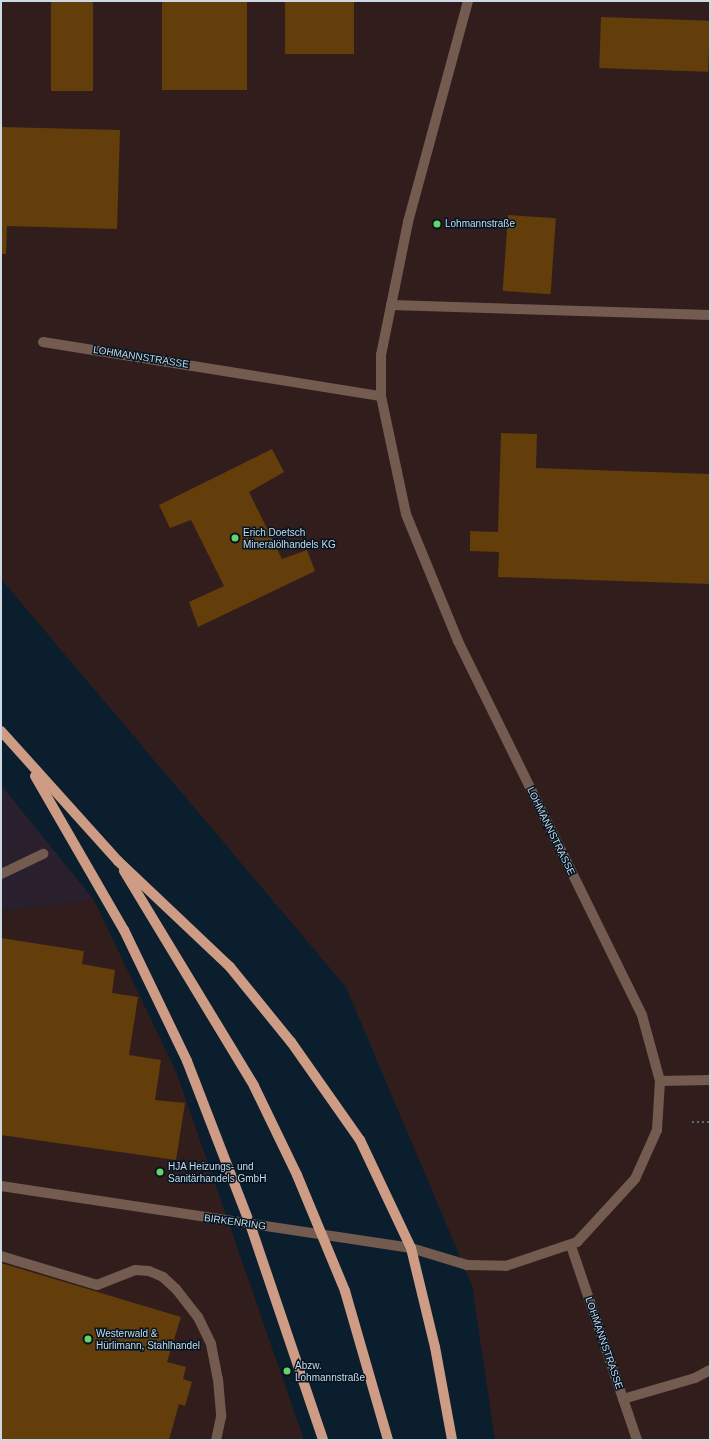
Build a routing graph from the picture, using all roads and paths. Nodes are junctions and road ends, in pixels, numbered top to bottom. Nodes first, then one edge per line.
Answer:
1 (468, 1) edge
2 (391, 305) junction
3 (710, 315) edge
4 (44, 342) dead end
5 (381, 396) junction
6 (1, 731) edge
7 (25, 759) junction
8 (43, 854) dead end
9 (118, 861) junction
10 (1, 874) edge
11 (710, 1080) edge
12 (660, 1082) junction
13 (692, 1122) dead end
14 (710, 1122) edge
15 (1, 1186) edge
16 (250, 1224) junction
17 (571, 1246) junction
18 (411, 1248) junction
19 (1, 1256) edge
20 (467, 1265) joint
21 (710, 1370) edge
22 (623, 1399) junction
23 (216, 1440) edge
24 (323, 1440) edge
25 (388, 1440) edge
26 (452, 1440) edge
27 (637, 1440) edge

1 - 2 street, LOHMANNSTRASSE
2 - 3 street
2 - 5 street, LOHMANNSTRASSE
4 - 5 street, LOHMANNSTRASSE
5 - 12 street, LOHMANNSTRASSE
6 - 7 main road
7 - 9 main road
7 - 16 main road
8 - 10 street
9 - 18 main road
9 - 25 main road, bridge
11 - 12 street
12 - 17 street, LOHMANNSTRASSE
13 - 14 path
15 - 16 street, BIRKENRING
16 - 18 street, BIRKENRING
16 - 24 main road
17 - 20 street, LOHMANNSTRASSE
17 - 22 street, LOHMANNSTRASSE
18 - 20 street, BIRKENRING
18 - 26 main road
19 - 23 street
21 - 22 street
22 - 27 street, LOHMANNSTRASSE

